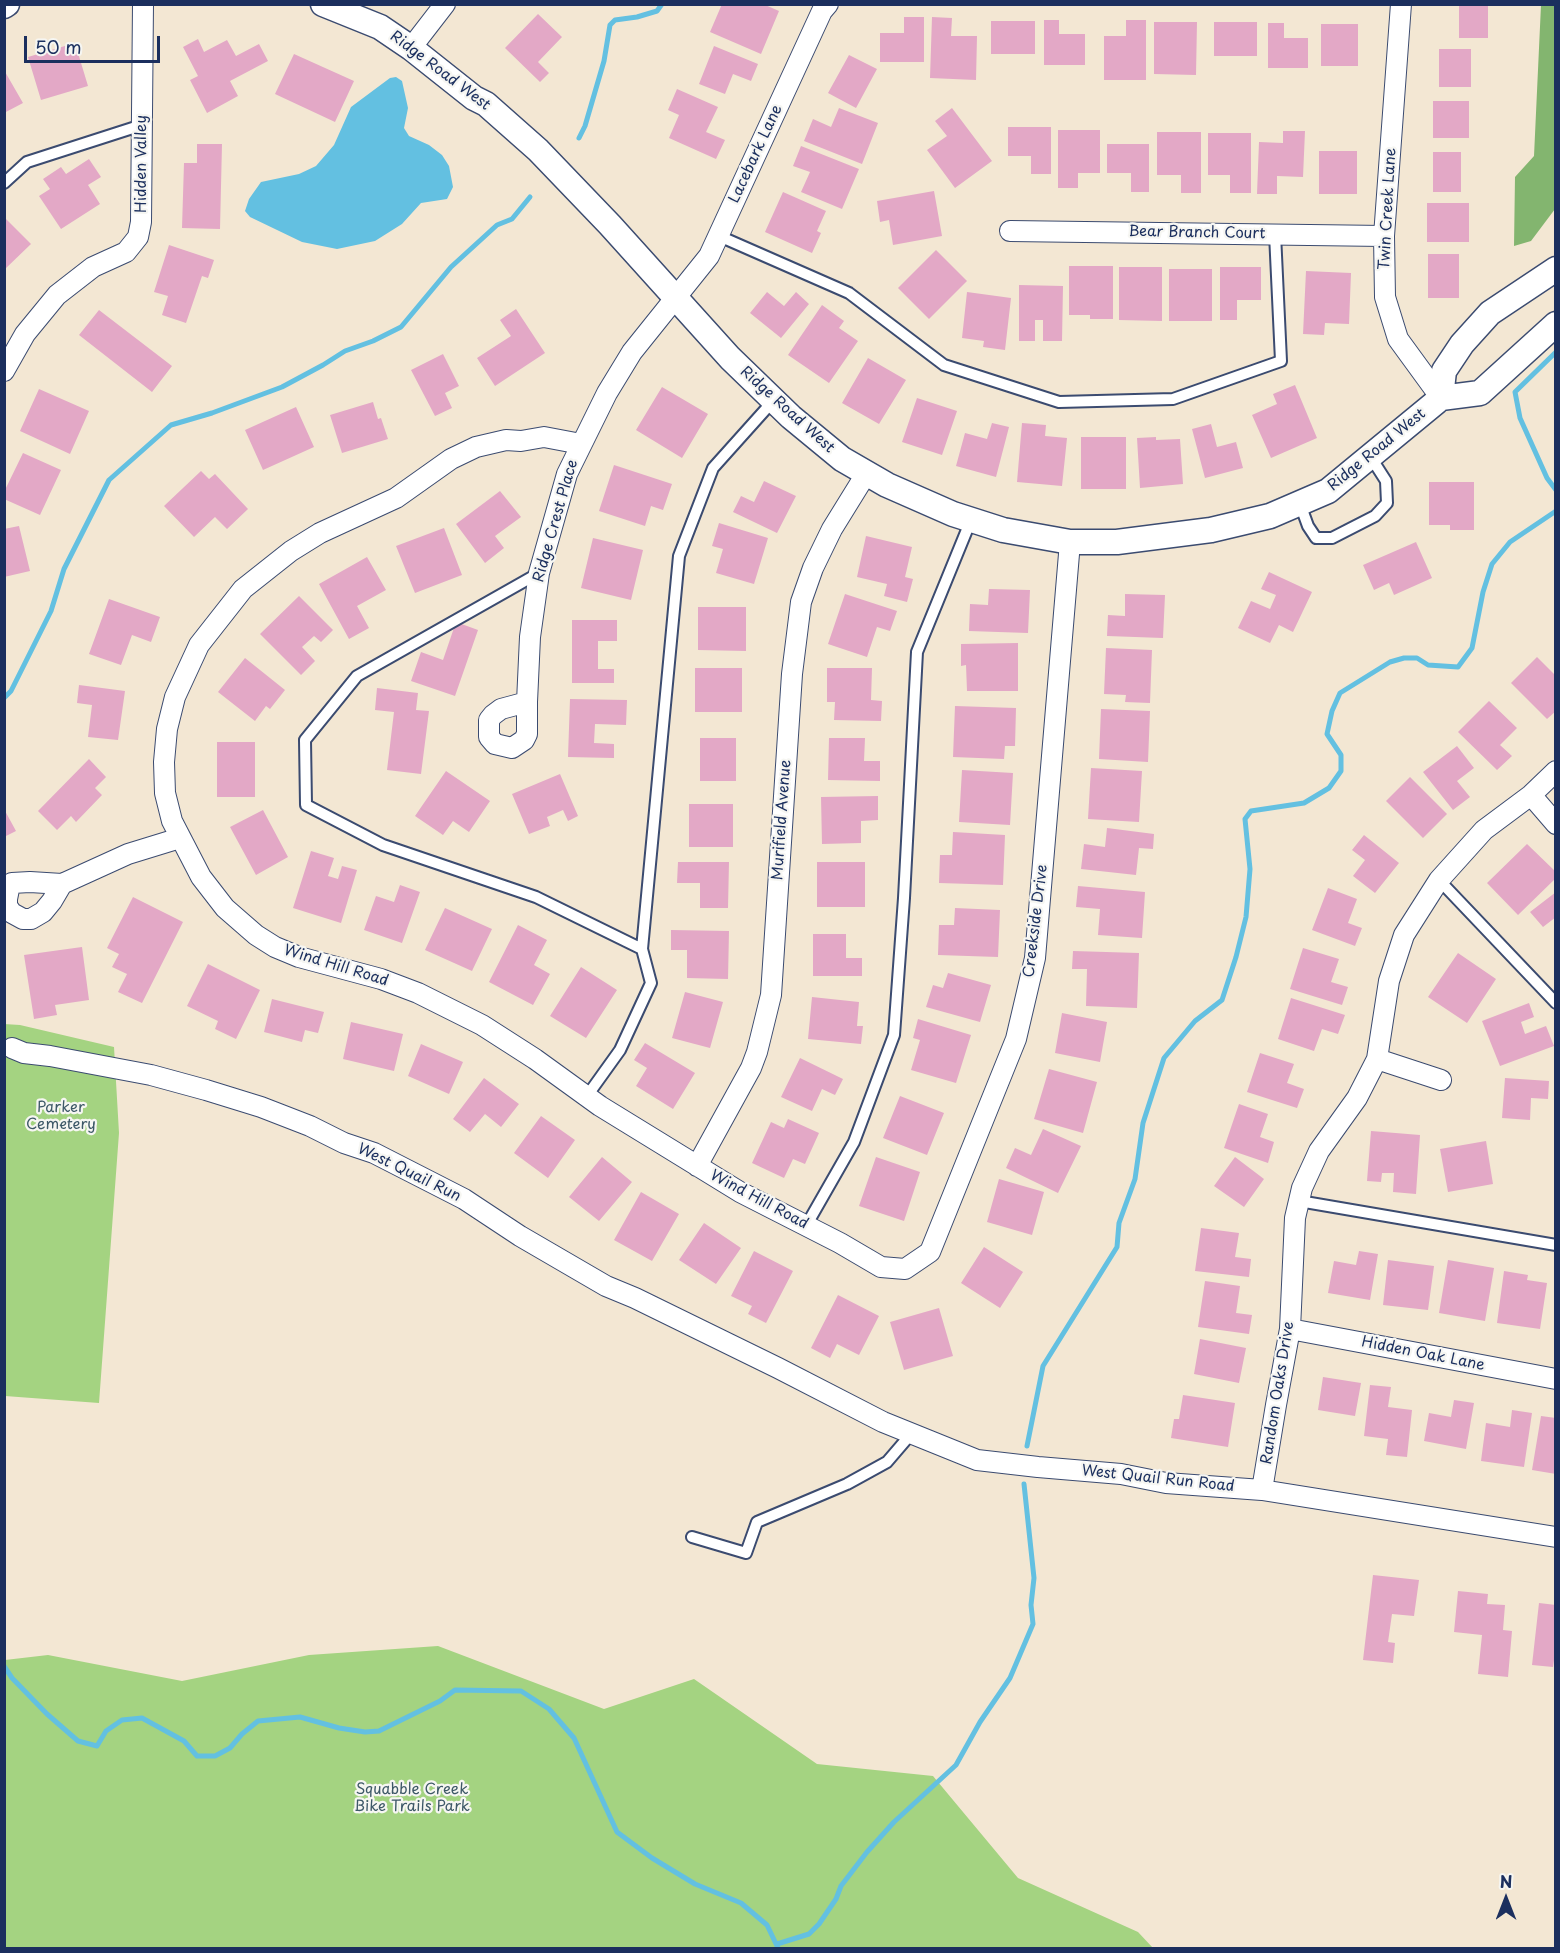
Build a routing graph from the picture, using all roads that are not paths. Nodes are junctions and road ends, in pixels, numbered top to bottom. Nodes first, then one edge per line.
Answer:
1 (143, 4) edge
2 (323, 4) edge
3 (445, 4) edge
4 (828, 4) edge
5 (1401, 4) edge
6 (411, 48) junction
7 (142, 125) junction
8 (4, 183) edge
9 (1010, 231) dead end
10 (1275, 234) junction
11 (718, 236) junction
12 (1384, 236) junction
13 (1556, 269) edge
14 (675, 297) junction
15 (1556, 324) edge
16 (4, 371) edge
17 (1442, 398) junction
18 (774, 400) junction
19 (581, 444) junction
20 (1370, 456) junction
21 (866, 474) junction
22 (1300, 504) junction
23 (971, 519) junction
24 (1070, 542) junction
25 (538, 573) junction
26 (527, 702) dead end
27 (1556, 771) edge
28 (1531, 795) junction
29 (1556, 824) edge
30 (180, 838) junction
31 (1439, 880) junction
32 (62, 884) dead end
33 (642, 949) junction
34 (1556, 1003) edge
35 (12, 1048) dead end
36 (1377, 1059) junction
37 (1441, 1080) dead end
38 (587, 1096) junction
39 (697, 1166) junction
40 (1299, 1201) junction
41 (806, 1226) junction
42 (1556, 1245) edge
43 (905, 1269) joint
44 (1290, 1329) junction
45 (778, 1368) joint
46 (1556, 1379) edge
47 (911, 1434) junction
48 (1263, 1490) junction
49 (692, 1537) dead end
50 (1556, 1537) edge

1 - 7 street, Hidden Valley
2 - 6 street, Ridge Road West
3 - 6 street
4 - 11 street, Lacebark Lane
5 - 12 street, Twin Creek Lane
6 - 14 street, Ridge Road West
7 - 8 lane
7 - 16 street, Hidden Valley
9 - 10 street, Bear Branch Court
10 - 11 lane
10 - 12 street, Bear Branch Court
11 - 14 street, Lacebark Lane
12 - 17 street, Twin Creek Lane
13 - 17 street
14 - 18 street, Ridge Road West
14 - 19 street, Ridge Crest Place
15 - 17 street
17 - 20 street, Ridge Road West
18 - 21 street, Ridge Road West
18 - 33 lane
19 - 25 street, Ridge Crest Place
19 - 30 street, Wind Hill Road
20 - 22 street, Ridge Road West
20 - 22 lane
21 - 23 street, Ridge Road West
21 - 39 street, Murifield Avenue
22 - 24 street, Ridge Road West
23 - 24 street, Ridge Road West
23 - 41 lane
24 - 43 street, Creekside Drive
25 - 26 street, Ridge Crest Place
25 - 33 lane
27 - 28 street, Random Oaks Drive
28 - 29 street
28 - 31 street, Random Oaks Drive
30 - 32 street
30 - 38 street, Wind Hill Road
31 - 34 lane
31 - 36 street, Random Oaks Drive
33 - 38 lane
35 - 45 street, West Quail Run
36 - 37 street
36 - 40 street, Random Oaks Drive
38 - 39 street, Wind Hill Road
39 - 41 street, Wind Hill Road
40 - 42 lane
40 - 44 street, Random Oaks Drive
41 - 43 street, Wind Hill Road
44 - 46 street, Hidden Oak Lane
44 - 48 street, Random Oaks Drive
45 - 47 street, West Quail Run Road
47 - 48 street, West Quail Run Road
47 - 49 lane
48 - 50 street, West Quail Run Road

